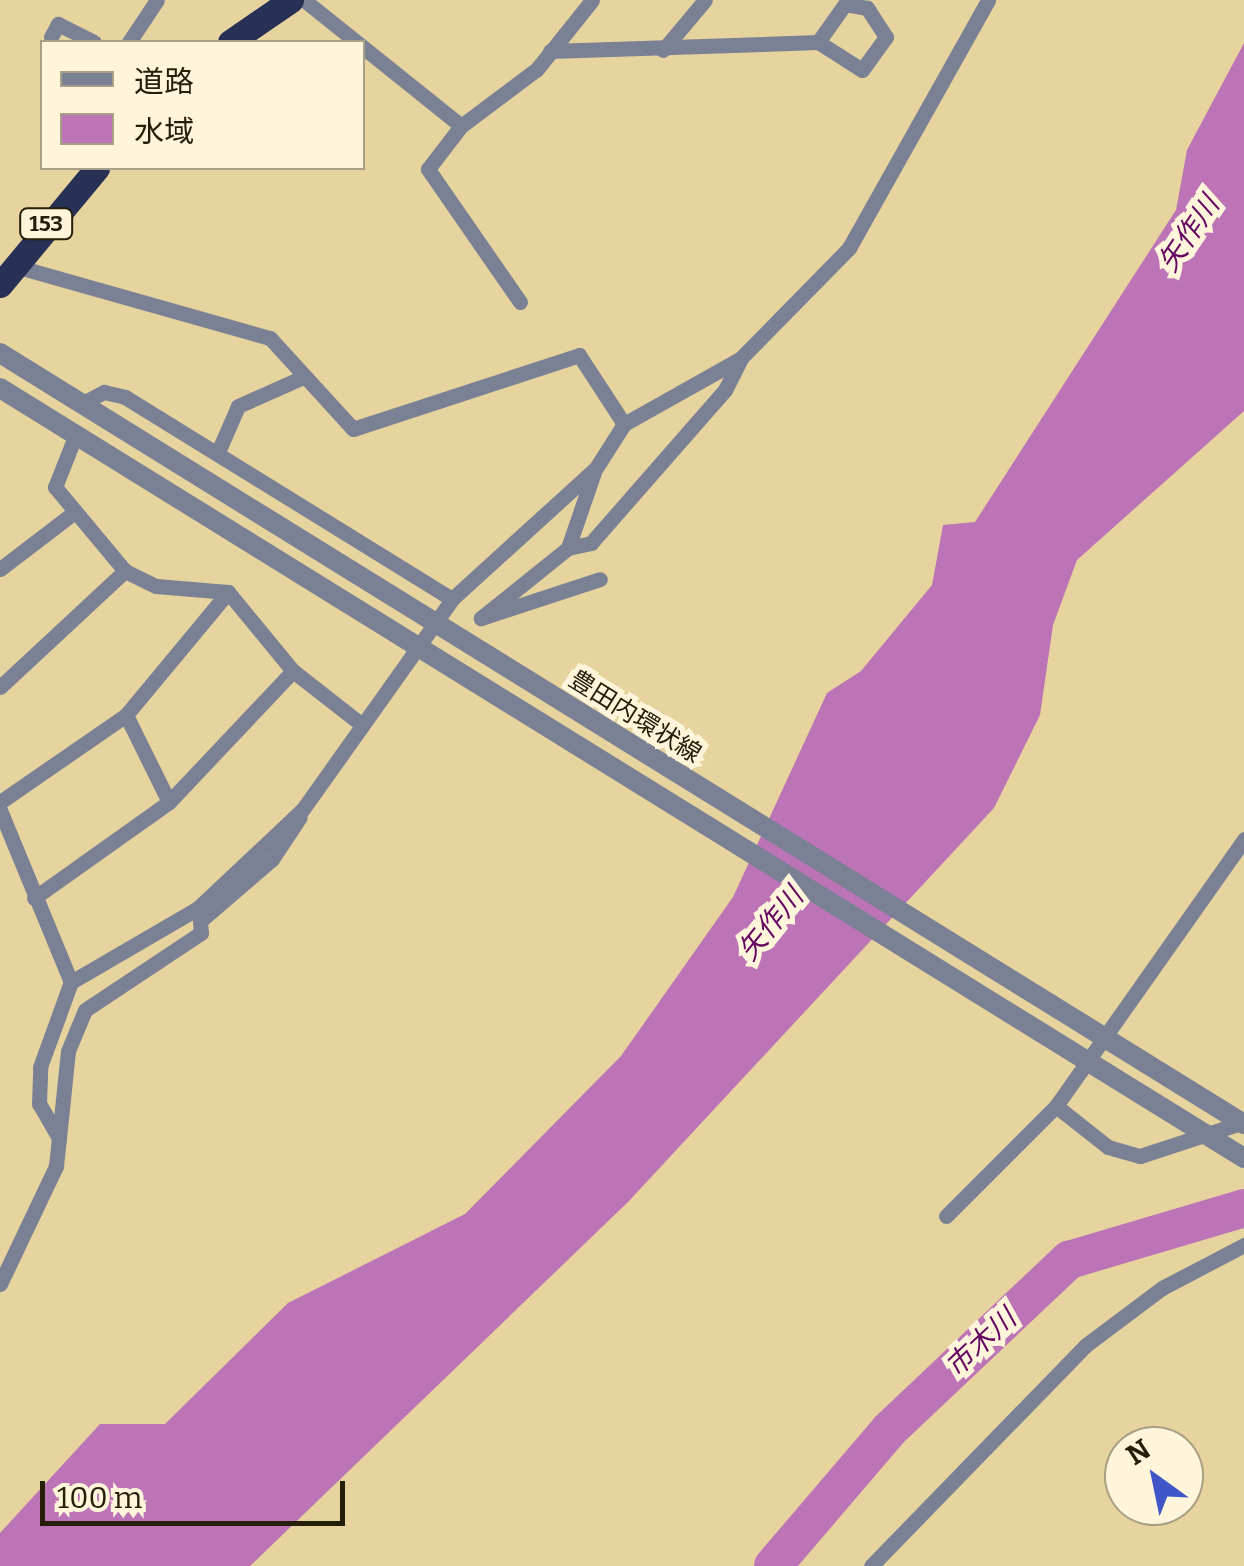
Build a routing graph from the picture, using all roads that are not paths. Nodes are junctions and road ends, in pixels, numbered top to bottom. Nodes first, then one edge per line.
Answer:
1 (156, 0) edge
2 (291, 0) edge
3 (304, 0) edge
4 (592, 0) edge
5 (705, 0) edge
6 (988, 0) edge
7 (50, 37) dead end
8 (90, 40) edge
9 (130, 40) edge
10 (233, 40) edge
11 (354, 40) edge
12 (818, 42) junction
13 (365, 49) edge
14 (663, 50) junction
15 (550, 51) junction
16 (461, 126) junction
17 (95, 170) edge
18 (8, 276) edge
19 (520, 302) dead end
20 (0, 353) edge
21 (740, 359) junction
22 (304, 377) junction
23 (0, 388) edge
24 (81, 404) junction
25 (624, 424) junction
26 (76, 434) junction
27 (218, 452) junction
28 (596, 468) junction
29 (72, 514) junction
30 (568, 548) junction
31 (0, 569) edge
32 (126, 571) junction
33 (600, 579) dead end
34 (228, 592) junction
35 (452, 599) junction
36 (293, 671) junction
37 (0, 687) edge
38 (126, 715) junction
39 (362, 724) junction
40 (0, 802) edge
41 (169, 802) junction
42 (303, 809) junction
43 (0, 810) edge
44 (1244, 838) edge
45 (34, 898) junction
46 (71, 982) junction
47 (1056, 1106) junction
48 (1244, 1123) edge
49 (59, 1138) junction
50 (1244, 1158) edge
51 (946, 1216) dead end
52 (1241, 1250) edge
53 (0, 1284) edge
54 (872, 1566) edge

1 - 9 street
2 - 10 highway
3 - 11 street
4 - 15 street
5 - 14 street
6 - 21 street
7 - 8 street
12 - 12 street
12 - 14 street
13 - 16 street
14 - 15 street
15 - 16 street
16 - 19 street
17 - 18 highway, 153
18 - 22 street
20 - 24 street, 豊田内環状線
21 - 25 street
21 - 30 street
22 - 25 street
22 - 27 street
23 - 26 street, 豊田内環状線
24 - 27 street
24 - 48 street, 豊田内環状線
25 - 28 street
26 - 29 street
26 - 50 street, 豊田内環状線
27 - 35 street
28 - 30 street
28 - 35 street
29 - 31 street
29 - 32 street
30 - 33 street
32 - 34 street
32 - 37 street
34 - 36 street
34 - 38 street
35 - 39 street
36 - 39 street
36 - 41 street
38 - 40 street
38 - 41 street
39 - 42 street
41 - 45 street
42 - 46 street
42 - 49 street
43 - 45 street
44 - 47 street
45 - 46 street
46 - 49 street
47 - 48 street
47 - 51 street
49 - 53 street
52 - 54 street

